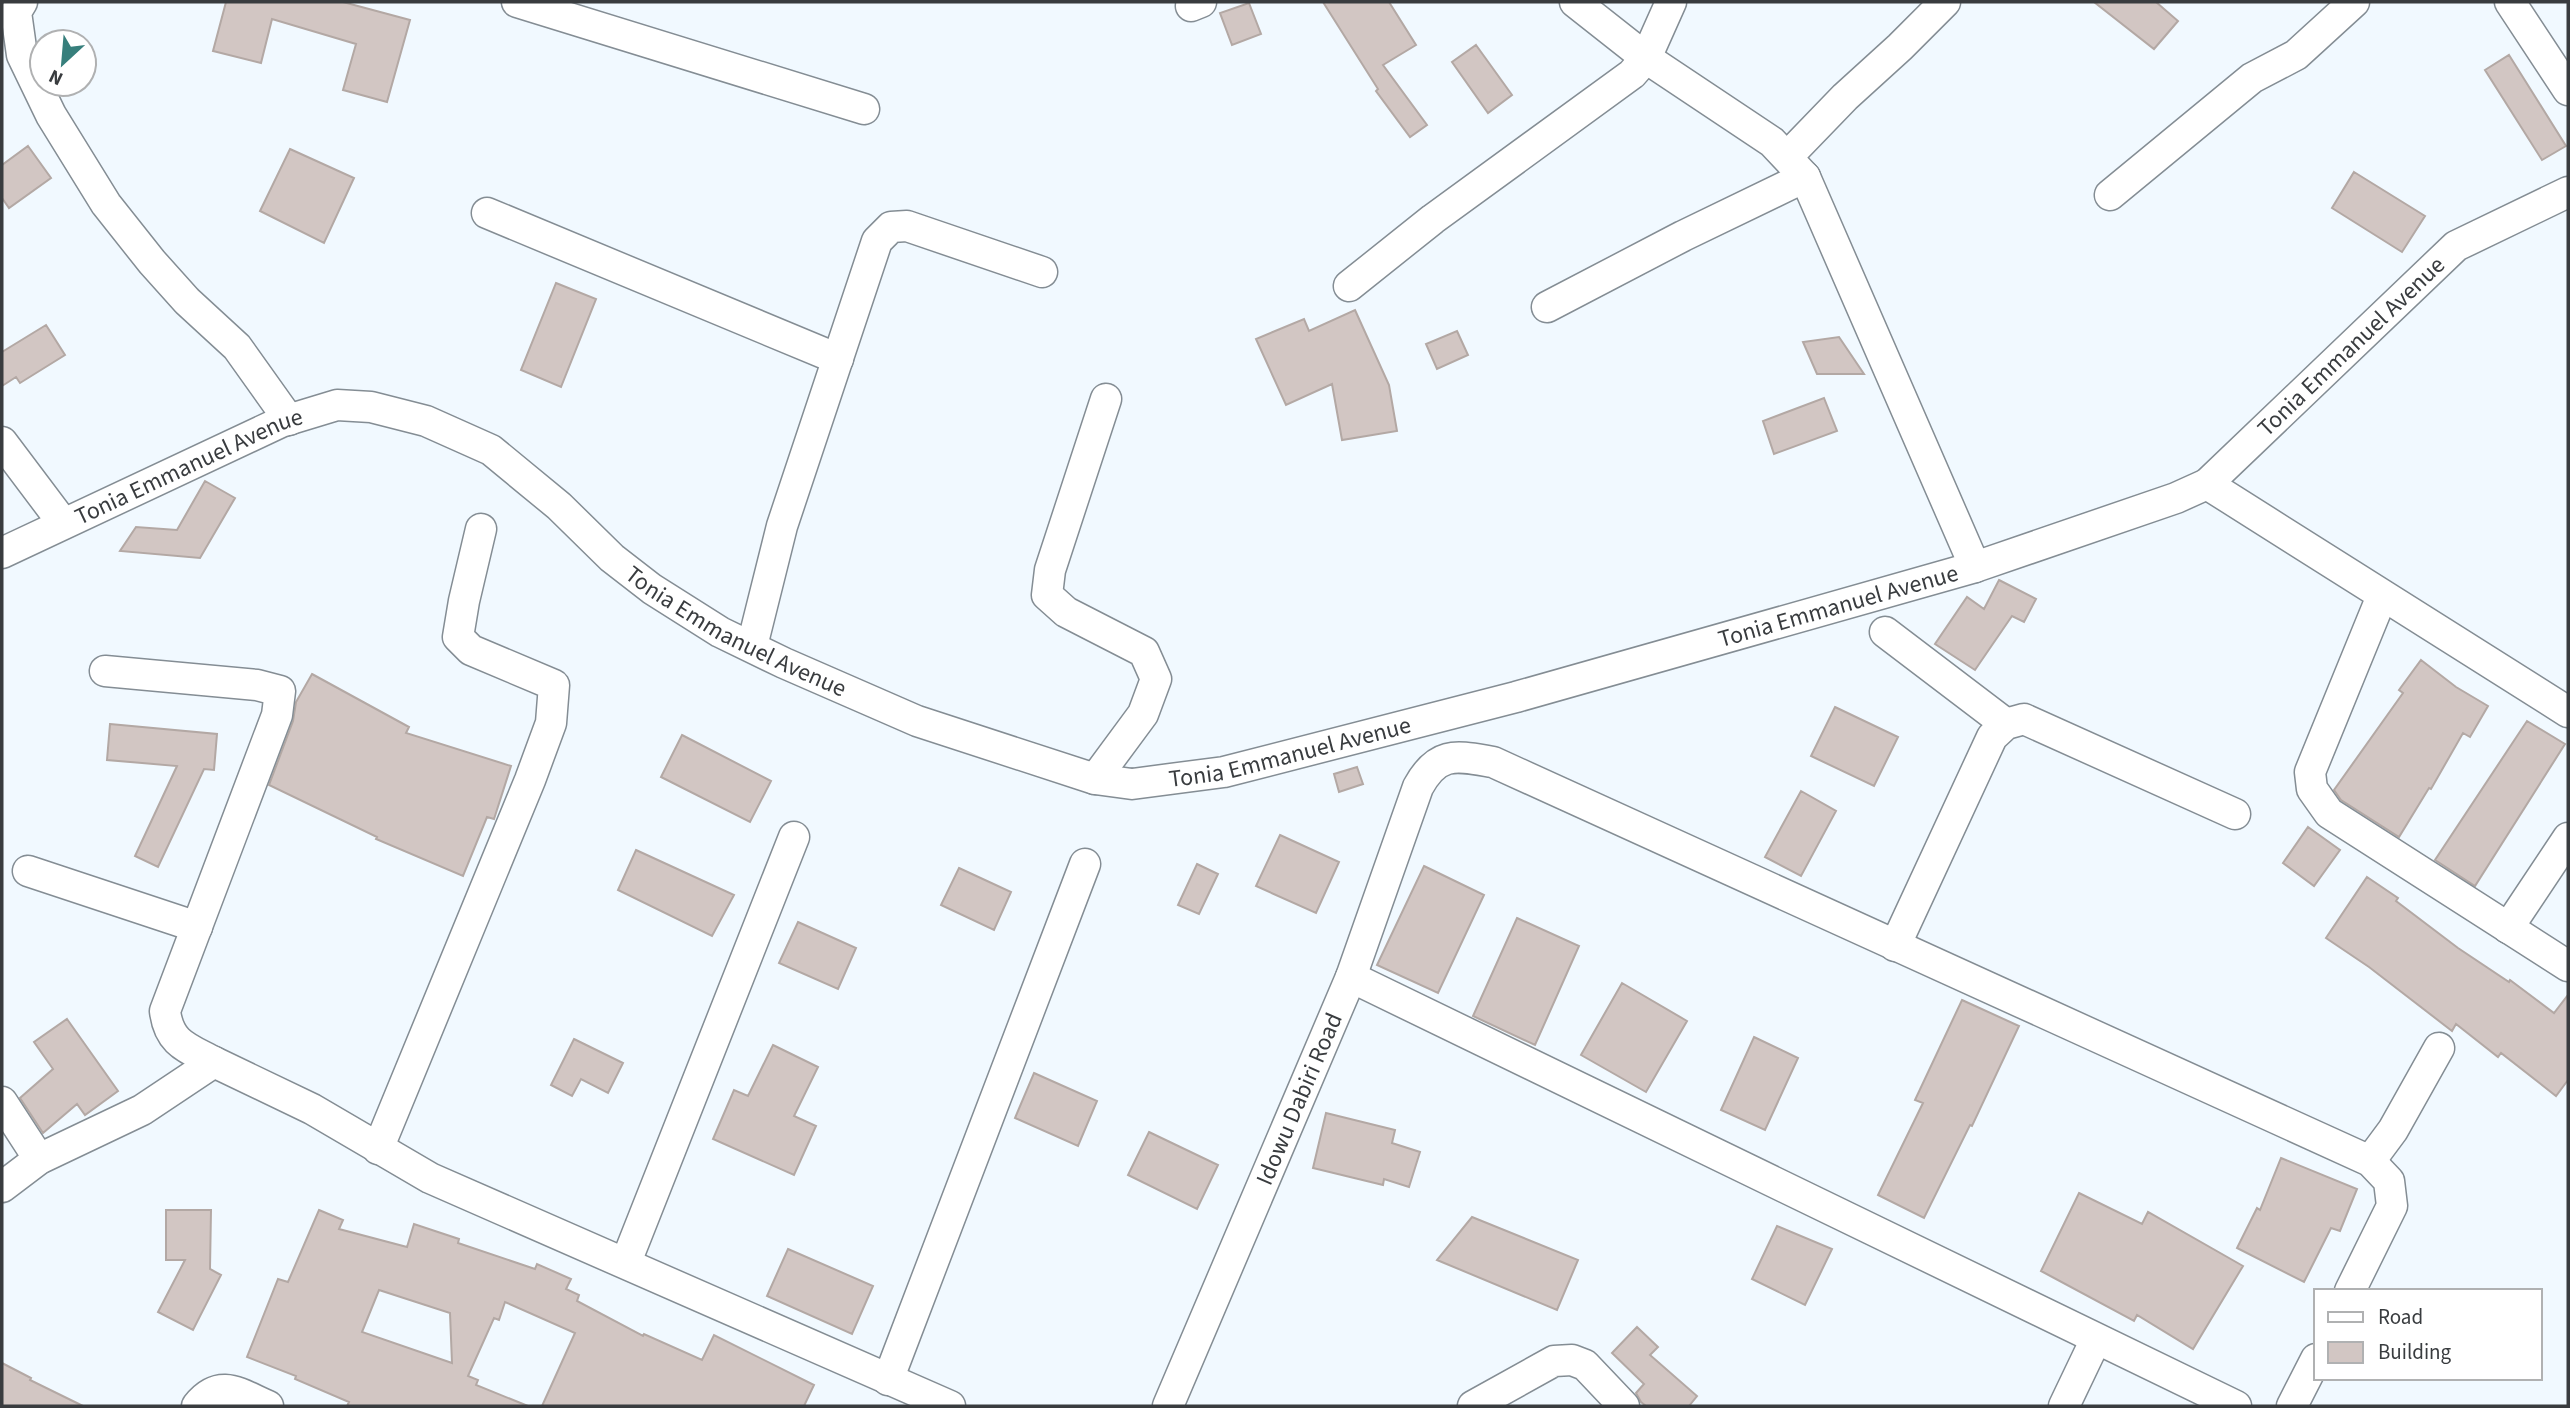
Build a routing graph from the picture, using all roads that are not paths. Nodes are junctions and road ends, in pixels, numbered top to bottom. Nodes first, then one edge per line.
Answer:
1 (517, 2) edge
2 (1575, 2) edge
3 (1671, 2) edge
4 (1945, 2) edge
5 (2354, 2) edge
6 (2510, 2) edge
7 (13, 7) edge
8 (1646, 58) junction
9 (2568, 90) edge
10 (864, 109) dead end
11 (1796, 167) junction
12 (2110, 194) dead end
13 (2563, 199) edge
14 (487, 213) dead end
15 (1042, 272) dead end
16 (1349, 286) dead end
17 (1547, 307) dead end
18 (838, 359) junction
19 (1106, 399) dead end
20 (289, 420) junction
21 (2, 442) edge
22 (2207, 484) junction
23 (63, 523) junction
24 (481, 529) dead end
25 (2, 553) edge
26 (1975, 567) junction
27 (2382, 596) junction
28 (1885, 632) dead end
29 (752, 646) junction
30 (105, 671) dead end
31 (2568, 712) edge
32 (2006, 724) junction
33 (1095, 779) junction
34 (2235, 814) dead end
35 (794, 837) dead end
36 (2568, 838) edge
37 (1085, 864) dead end
38 (28, 871) dead end
39 (197, 927) junction
40 (2508, 928) junction
41 (1895, 946) junction
42 (2568, 966) edge
43 (1351, 977) junction
44 (2439, 1048) dead end
45 (214, 1062) junction
46 (2, 1102) edge
47 (378, 1149) junction
48 (39, 1159) junction
49 (2370, 1161) junction
50 (2, 1187) edge
51 (625, 1262) junction
52 (2351, 1289) edge
53 (2096, 1339) junction
54 (2314, 1363) edge
55 (888, 1380) junction
56 (197, 1406) edge
57 (268, 1406) edge
58 (950, 1406) edge
59 (1168, 1406) edge
60 (1473, 1406) edge
61 (1624, 1406) edge
62 (2064, 1406) edge
63 (2236, 1406) edge
64 (2292, 1406) edge

1 - 10 street
2 - 8 street
3 - 8 street
4 - 11 street
5 - 12 street
6 - 9 street
7 - 20 street
8 - 11 street
8 - 16 street
11 - 17 street
11 - 26 street
13 - 22 street, Tonia Emmanuel Avenue
14 - 18 street
15 - 18 street
18 - 29 street
19 - 33 street
20 - 23 street, Tonia Emmanuel Avenue
20 - 29 street, Tonia Emmanuel Avenue
21 - 23 street
22 - 26 street, Tonia Emmanuel Avenue
22 - 27 street
23 - 25 street, Tonia Emmanuel Avenue
24 - 47 street
26 - 33 street, Tonia Emmanuel Avenue
27 - 31 street
27 - 40 street
28 - 32 street
29 - 33 street, Tonia Emmanuel Avenue
30 - 39 street
32 - 34 street
32 - 41 street
35 - 51 street
36 - 40 street
37 - 55 street
38 - 39 street
39 - 45 street
40 - 42 street
41 - 43 street, Idowu Dabiri Road
41 - 49 street
43 - 53 street
43 - 59 street, Idowu Dabiri Road
44 - 49 street
45 - 47 street
45 - 48 street
46 - 48 street
47 - 51 street
48 - 50 street
49 - 52 street
51 - 55 street
53 - 62 street
53 - 63 street
54 - 64 street
55 - 58 street
56 - 57 street
60 - 61 street

